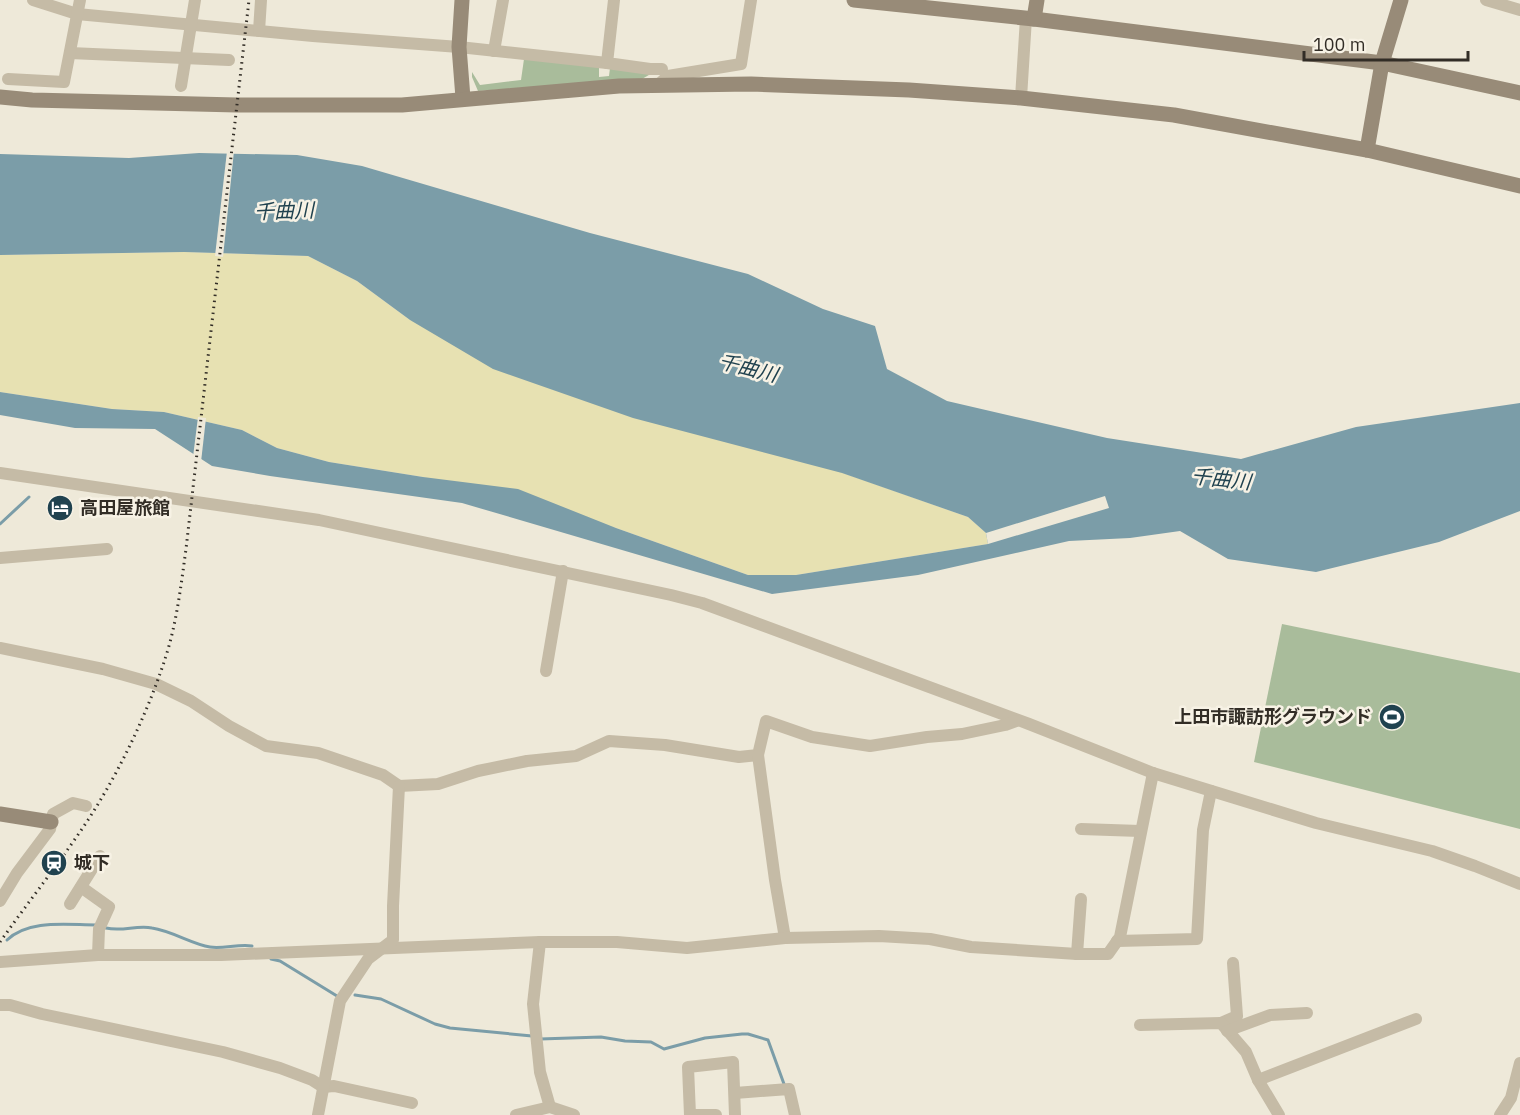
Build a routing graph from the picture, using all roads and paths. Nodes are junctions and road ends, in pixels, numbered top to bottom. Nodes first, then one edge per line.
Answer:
1 (33, 0) edge
2 (80, 0) edge
3 (195, 0) edge
4 (261, 0) edge
5 (462, 0) edge
6 (503, 0) edge
7 (614, 0) edge
8 (751, 0) edge
9 (854, 0) edge
10 (1037, 0) edge
11 (1401, 0) edge
12 (1486, 0) edge
13 (1520, 10) edge
14 (77, 14) junction
15 (1030, 19) junction
16 (191, 23) junction
17 (259, 31) junction
18 (459, 47) junction
19 (494, 51) junction
20 (70, 52) junction
21 (186, 57) junction
22 (230, 60) dead end
23 (607, 63) junction
24 (1382, 63) junction
25 (662, 69) dead end
26 (8, 80) dead end
27 (181, 86) dead end
28 (657, 86) junction
29 (1520, 93) edge
30 (0, 97) edge
31 (463, 98) junction
32 (1020, 98) junction
33 (1367, 150) junction
34 (1520, 186) edge
35 (0, 473) edge
36 (107, 549) dead end
37 (0, 558) edge
38 (563, 571) junction
39 (0, 648) edge
40 (546, 671) dead end
41 (1016, 721) junction
42 (758, 755) junction
43 (1153, 773) junction
44 (399, 786) junction
45 (1211, 791) junction
46 (86, 806) dead end
47 (0, 814) edge
48 (51, 822) junction
49 (1081, 829) dead end
50 (1140, 831) junction
51 (100, 856) dead end
52 (1520, 884) edge
53 (81, 887) junction
54 (1081, 899) dead end
55 (0, 901) edge
56 (70, 904) dead end
57 (785, 938) junction
58 (1117, 941) junction
59 (540, 942) junction
60 (383, 948) junction
61 (1077, 954) junction
62 (98, 955) junction
63 (0, 962) edge
64 (1233, 963) dead end
65 (0, 1005) edge
66 (1307, 1013) dead end
67 (1416, 1019) dead end
68 (1140, 1025) dead end
69 (1224, 1027) junction
70 (1520, 1063) edge
71 (1258, 1080) junction
72 (323, 1087) junction
73 (735, 1092) junction
74 (412, 1103) dead end
75 (550, 1107) junction
76 (318, 1115) edge
77 (516, 1115) edge
78 (574, 1115) edge
79 (716, 1115) edge
80 (735, 1115) edge
81 (795, 1115) edge
82 (1279, 1115) edge
83 (1500, 1115) edge

1 - 14 street
2 - 14 street
3 - 16 street
4 - 17 street
5 - 18 street
6 - 19 street
7 - 23 street
8 - 28 street
9 - 15 street
10 - 15 street
11 - 24 street
12 - 13 street
14 - 16 street
14 - 20 street
15 - 24 street
15 - 32 street
16 - 17 street
16 - 21 street
17 - 18 street
18 - 19 street
18 - 31 street
19 - 23 street
20 - 21 street
20 - 26 street
21 - 22 street
21 - 27 street
23 - 25 street
24 - 29 street
24 - 33 street
28 - 31 street
28 - 32 street
30 - 31 street
32 - 33 street
33 - 34 street
35 - 38 street
36 - 37 street
38 - 40 street
38 - 41 street
39 - 44 street
41 - 42 street
41 - 43 street
42 - 44 street
42 - 57 street
43 - 45 street
43 - 50 street
44 - 60 street
45 - 52 street
45 - 58 street
46 - 48 street
47 - 48 street
48 - 55 street
49 - 50 street
50 - 58 street
51 - 53 street
53 - 56 street
53 - 62 street
54 - 61 street
57 - 59 street
57 - 61 street
58 - 61 street
59 - 60 street
59 - 75 street
60 - 62 street
60 - 72 street
62 - 63 street
64 - 69 street
65 - 72 street
66 - 69 street
67 - 71 street
68 - 69 street
69 - 71 street
70 - 83 street
71 - 82 street
72 - 74 street
72 - 76 street
73 - 79 street
73 - 80 street
73 - 81 street
75 - 77 street
75 - 78 street

